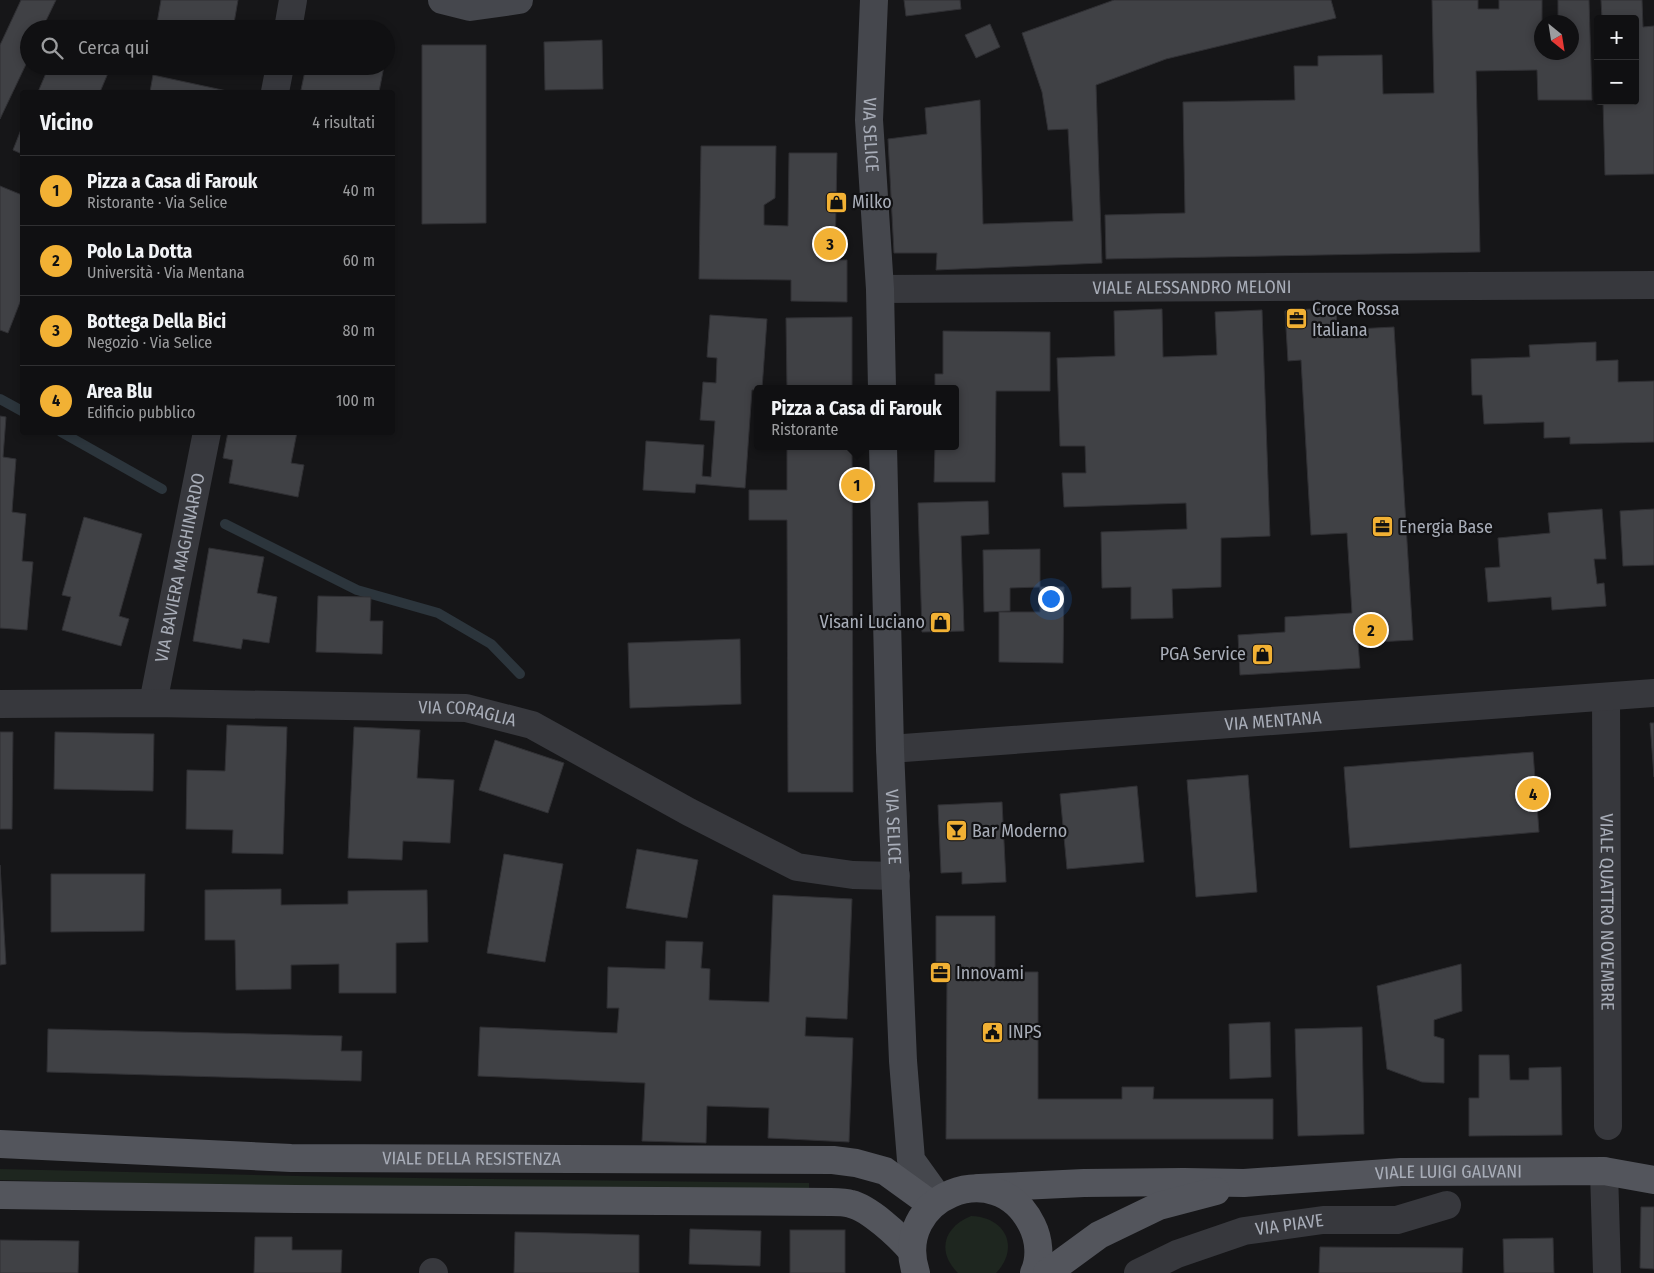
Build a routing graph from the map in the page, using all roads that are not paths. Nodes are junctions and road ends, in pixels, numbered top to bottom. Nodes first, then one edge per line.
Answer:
1 (294, 0) edge
2 (442, 0) edge
3 (519, 0) edge
4 (874, 0) edge
5 (290, 20) edge
6 (278, 75) edge
7 (275, 90) edge
8 (1654, 285) edge
9 (880, 289) junction
10 (882, 385) edge
11 (206, 435) edge
12 (883, 450) edge
13 (1654, 693) edge
14 (1606, 697) junction
15 (153, 703) junction
16 (0, 704) edge
17 (890, 749) junction
18 (896, 876) junction
19 (1608, 1126) dead end
20 (0, 1144) edge
21 (1604, 1171) junction
22 (1654, 1180) edge
23 (1244, 1183) junction
24 (979, 1188) junction
25 (0, 1195) edge
26 (936, 1202) junction
27 (1447, 1205) dead end
28 (914, 1262) edge
29 (1034, 1273) edge
30 (1047, 1273) edge
31 (1138, 1273) edge
32 (1607, 1273) edge

1 - 5 street
2 - 3 street
4 - 9 street, VIA SELICE
6 - 7 street
8 - 9 street, VIALE ALESSANDRO MELONI
9 - 10 street, VIA SELICE
11 - 15 street, VIA BAVIERA MAGHINARDO
12 - 17 street, VIA SELICE
13 - 14 street, VIA MENTANA
14 - 17 street, VIA MENTANA
14 - 19 street, VIALE QUATTRO NOVEMBRE
15 - 16 street, VIA CORAGLIA
15 - 18 street, VIA CORAGLIA
17 - 18 street, VIA SELICE
18 - 26 street, VIA SELICE
20 - 26 main road, VIALE DELLA RESISTENZA
21 - 22 main road, VIALE LUIGI GALVANI
21 - 23 main road, VIALE LUIGI GALVANI
21 - 32 street
23 - 24 main road, VIALE LUIGI GALVANI
23 - 30 main road, VIALE LUIGI GALVANI
24 - 26 main road, VIALE LUIGI GALVANI
24 - 29 main road
25 - 28 main road
26 - 28 main road
27 - 31 street, VIA PIAVE

